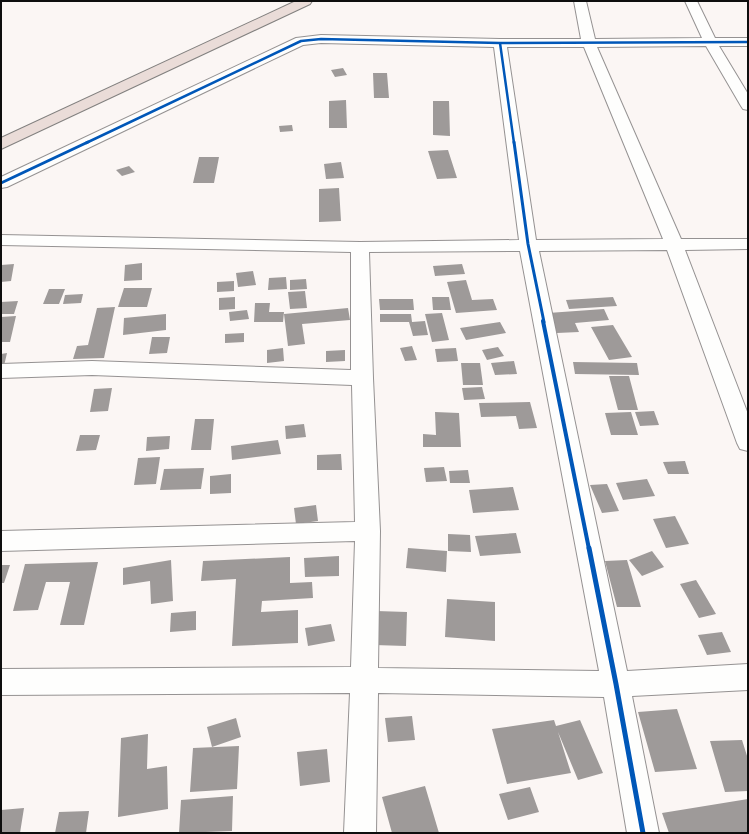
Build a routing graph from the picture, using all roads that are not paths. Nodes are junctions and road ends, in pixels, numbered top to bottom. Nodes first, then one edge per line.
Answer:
1 (306, 1) edge
2 (580, 1) edge
3 (691, 1) edge
4 (710, 42) junction
5 (748, 42) edge
6 (500, 43) junction
7 (589, 43) junction
8 (748, 106) edge
9 (1, 144) edge
10 (1, 183) edge
11 (1, 240) edge
12 (528, 244) junction
13 (674, 244) junction
14 (748, 244) edge
15 (360, 246) junction
16 (1, 371) edge
17 (362, 378) junction
18 (748, 443) edge
19 (368, 531) junction
20 (1, 541) edge
21 (748, 677) edge
22 (364, 680) junction
23 (1, 682) edge
24 (616, 684) junction
25 (360, 833) edge
26 (643, 833) edge

1 - 9 highway
2 - 7 street
3 - 4 street
4 - 5 street
4 - 7 street
4 - 8 street
6 - 7 street
6 - 10 street
6 - 12 street
7 - 13 street
11 - 15 street
12 - 13 street
12 - 15 street
12 - 24 street
13 - 14 street
13 - 18 street
15 - 17 street
16 - 17 street
17 - 19 street
19 - 20 street
19 - 22 street
21 - 24 street
22 - 23 street
22 - 24 street
22 - 25 street
24 - 26 street

